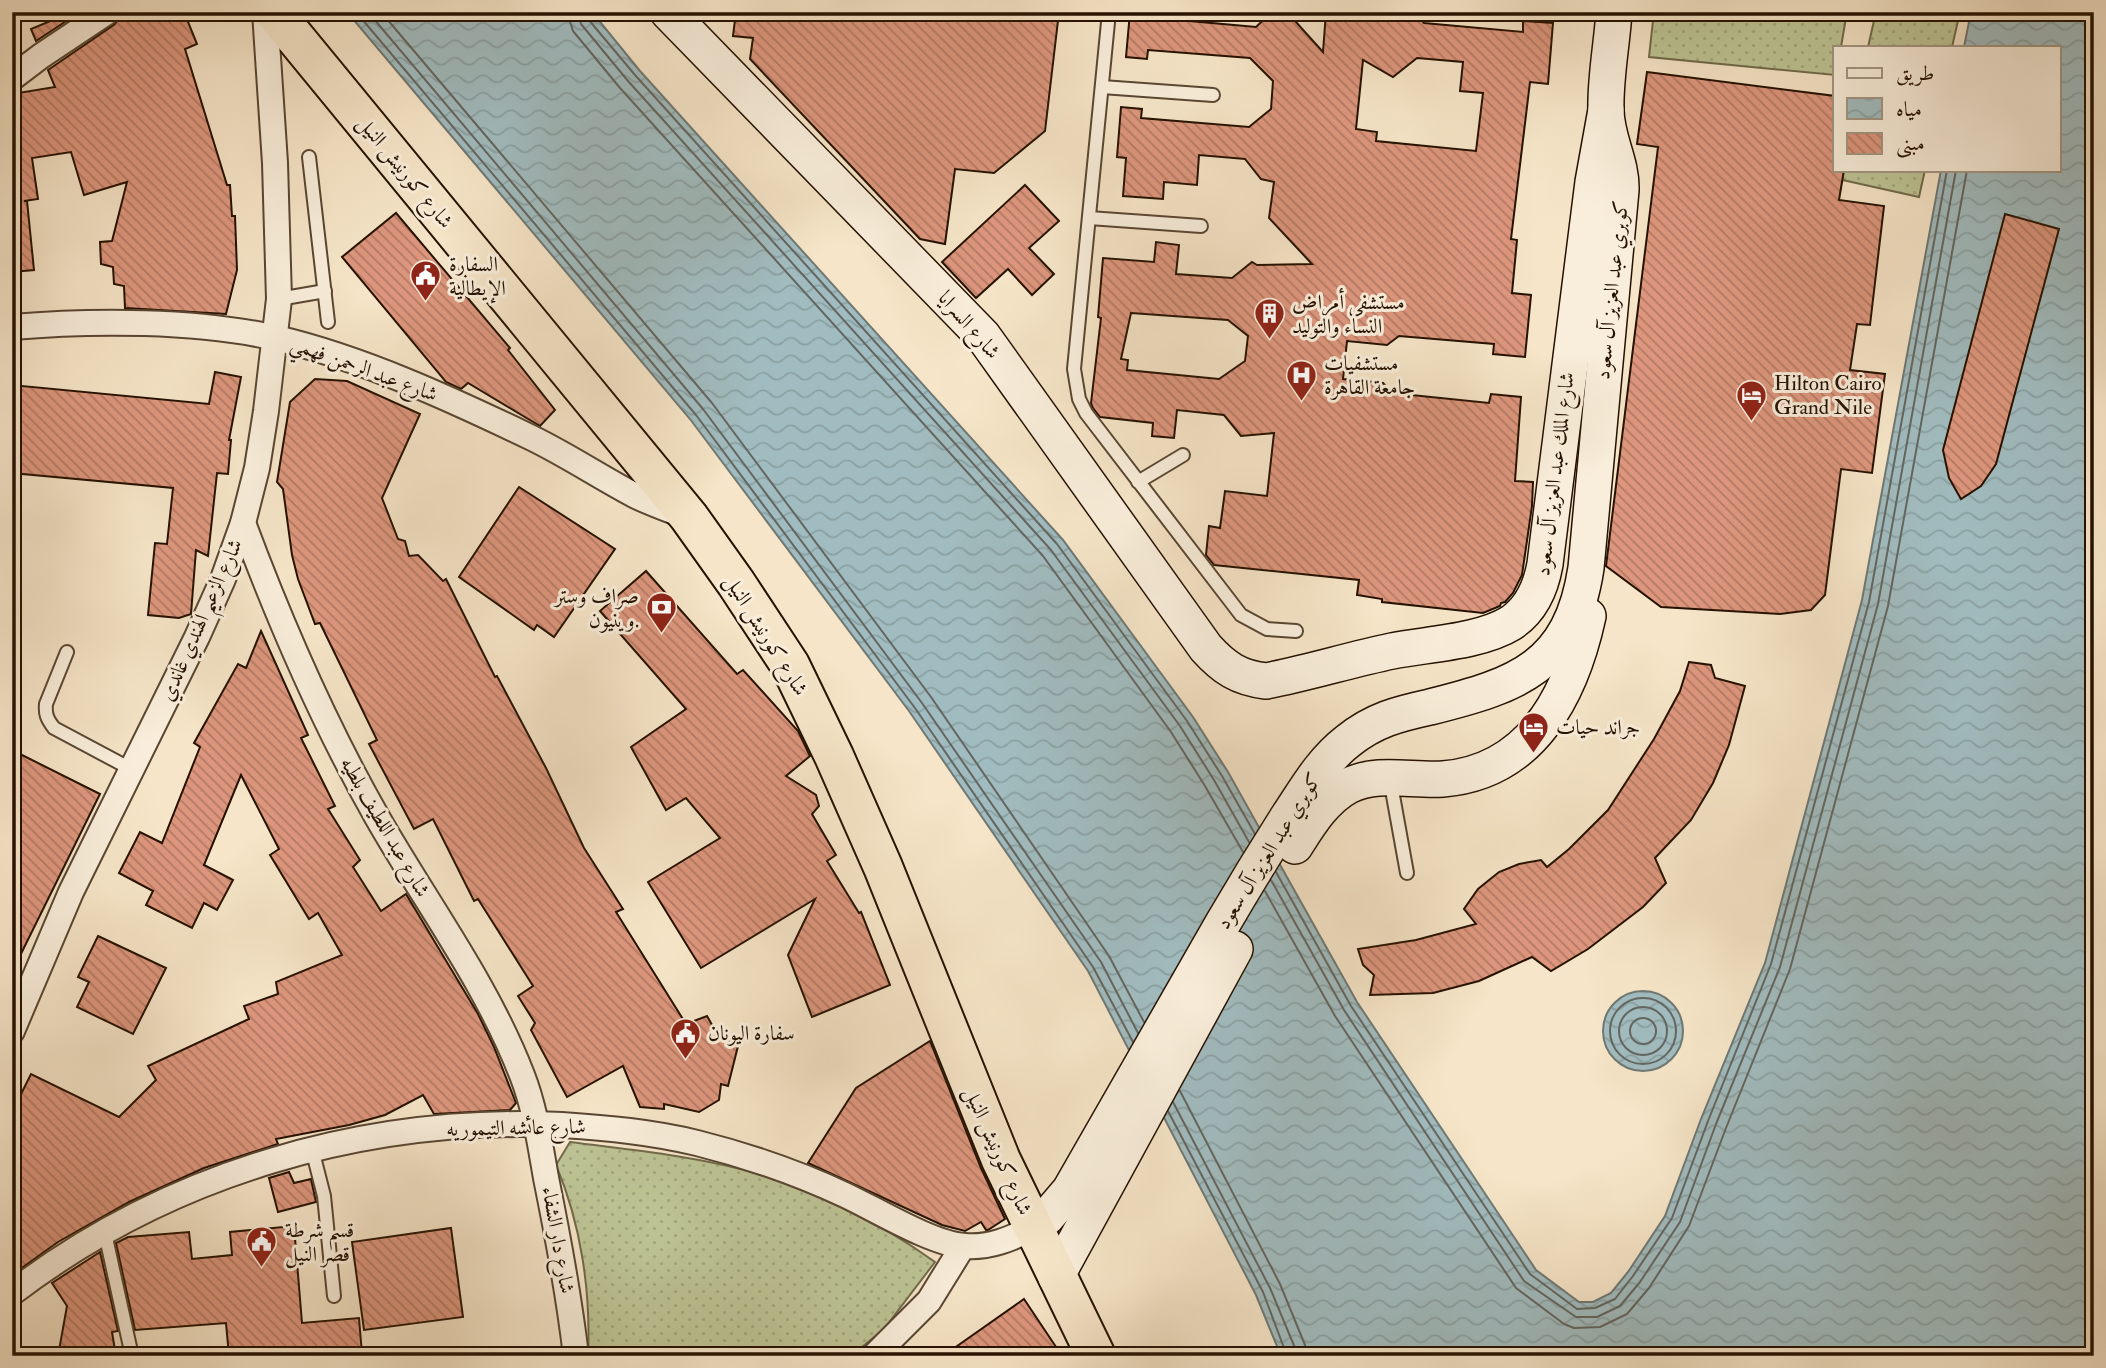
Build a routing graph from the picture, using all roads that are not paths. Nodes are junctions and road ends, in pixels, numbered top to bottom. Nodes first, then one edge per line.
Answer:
1 (107, 12) edge
2 (265, 12) edge
3 (274, 12) edge
4 (668, 12) edge
5 (1109, 12) edge
6 (1614, 12) edge
7 (12, 78) edge
8 (1102, 87) junction
9 (1213, 95) dead end
10 (1605, 110) junction
11 (309, 157) dead end
12 (1621, 190) junction
13 (1089, 219) junction
14 (1201, 226) dead end
15 (325, 291) junction
16 (279, 299) junction
17 (328, 323) dead end
18 (12, 327) edge
19 (276, 338) junction
20 (1183, 455) dead end
21 (1138, 482) junction
22 (689, 517) junction
23 (243, 523) junction
24 (1297, 631) dead end
25 (67, 652) dead end
26 (1230, 670) joint
27 (1529, 672) junction
28 (1551, 713) junction
29 (1385, 718) junction
30 (131, 769) junction
31 (1390, 778) junction
32 (1303, 815) junction
33 (1407, 873) dead end
34 (12, 1031) edge
35 (536, 1124) junction
36 (312, 1149) junction
37 (1092, 1183) junction
38 (1032, 1228) junction
39 (105, 1233) junction
40 (963, 1246) junction
41 (1056, 1277) junction
42 (12, 1293) edge
43 (334, 1296) dead end
44 (132, 1356) edge
45 (576, 1356) edge
46 (874, 1356) edge
47 (1096, 1356) edge

1 - 7 street
2 - 16 street, شارع الزعيم الهندي غاندي
3 - 22 highway, شارع كورنيش النيل
4 - 26 main road, شارع السرايا
5 - 8 lane
6 - 10 main road, شارع الملك عبد العزيز آل سعود
8 - 9 lane
8 - 13 lane
10 - 12 main road, شارع الملك عبد العزيز آل سعود
10 - 26 main road, شارع الملك عبد العزيز آل سعود
11 - 15 lane
12 - 27 main road, كوبري عبد العزيز آل سعود
12 - 28 main road, كوبري عبد العزيز آل سعود
13 - 14 lane
13 - 21 lane
15 - 16 lane
15 - 17 lane
16 - 19 street, شارع الزعيم الهندي غاندي
18 - 19 street, شارع عبد الرحمن فهمي
19 - 22 street, شارع عبد الرحمن فهمي
19 - 23 street, شارع الزعيم الهندي غاندي
20 - 21 lane
21 - 24 lane
22 - 38 highway, شارع كورنيش النيل
23 - 30 street, شارع الزعيم الهندي غاندي
23 - 35 street, شارع عبد اللطيف بلطيه
25 - 30 lane
27 - 28 main road
27 - 29 main road, كوبري عبد العزيز آل سعود
28 - 31 main road, كوبري عبد العزيز آل سعود
29 - 31 main road
29 - 32 main road, كوبري عبد العزيز آل سعود
30 - 34 street, شارع الزعيم الهندي غاندي
31 - 32 main road, كوبري عبد العزيز آل سعود
31 - 33 lane
32 - 37 main road, كوبري عبد العزيز آل سعود
35 - 36 street, شارع عائشه التيموريه
35 - 40 street, شارع عائشه التيموريه
35 - 45 street, شارع دار الشفاء
36 - 39 street, شارع عائشه التيموريه
36 - 43 lane
37 - 38 main road, كوبري عبد العزيز آل سعود
37 - 41 main road, كوبري عبد العزيز آل سعود
38 - 40 street, شارع عائشه التيموريه
38 - 41 highway, شارع كورنيش النيل
39 - 42 street, شارع عائشه التيموريه
39 - 44 lane
40 - 46 street
41 - 47 highway, شارع كورنيش النيل

